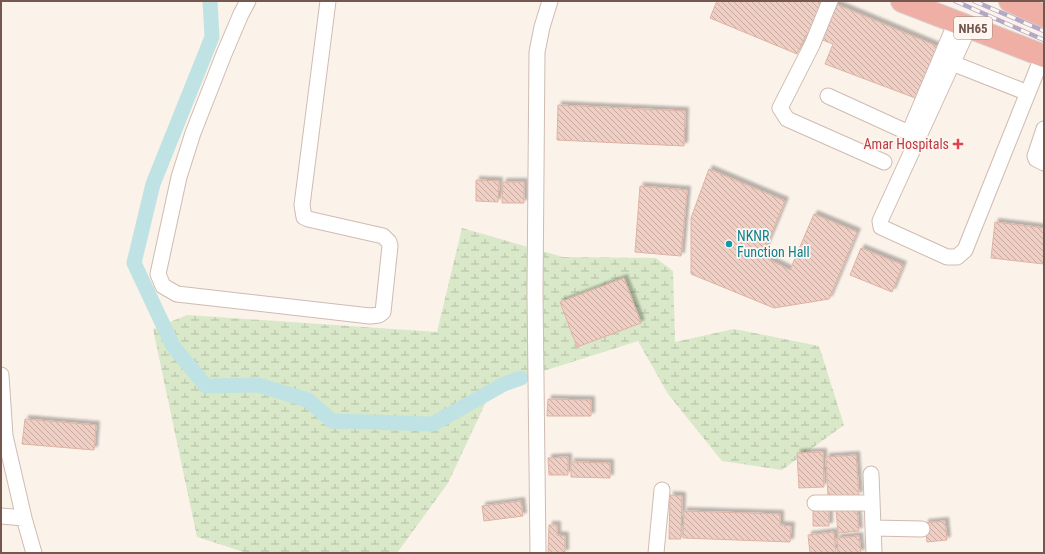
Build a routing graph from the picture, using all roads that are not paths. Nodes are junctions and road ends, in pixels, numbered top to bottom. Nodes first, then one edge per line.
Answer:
1 (248, 1) edge
2 (328, 1) edge
3 (550, 1) edge
4 (830, 1) edge
5 (902, 1) edge
6 (1010, 1) edge
7 (1044, 16) edge
8 (963, 24) junction
9 (1043, 55) edge
10 (952, 63) junction
11 (1028, 92) junction
12 (828, 96) dead end
13 (1044, 129) edge
14 (884, 162) dead end
15 (1044, 163) edge
16 (1, 375) edge
17 (871, 474) dead end
18 (662, 490) dead end
19 (815, 503) dead end
20 (872, 503) junction
21 (1, 516) edge
22 (24, 518) junction
23 (873, 528) junction
24 (922, 529) dead end
25 (34, 553) edge
26 (538, 553) edge
27 (656, 553) edge
28 (874, 553) edge

1 - 2 street
3 - 26 street
4 - 14 street
5 - 8 highway, NH65
6 - 7 highway
8 - 9 highway, NH65
8 - 10 street
8 - 12 street
9 - 11 street
10 - 11 street
10 - 11 street
13 - 15 street
16 - 22 street
17 - 20 street
18 - 27 street
19 - 20 street
20 - 23 street
21 - 22 street
22 - 25 street
23 - 24 street
23 - 28 street

